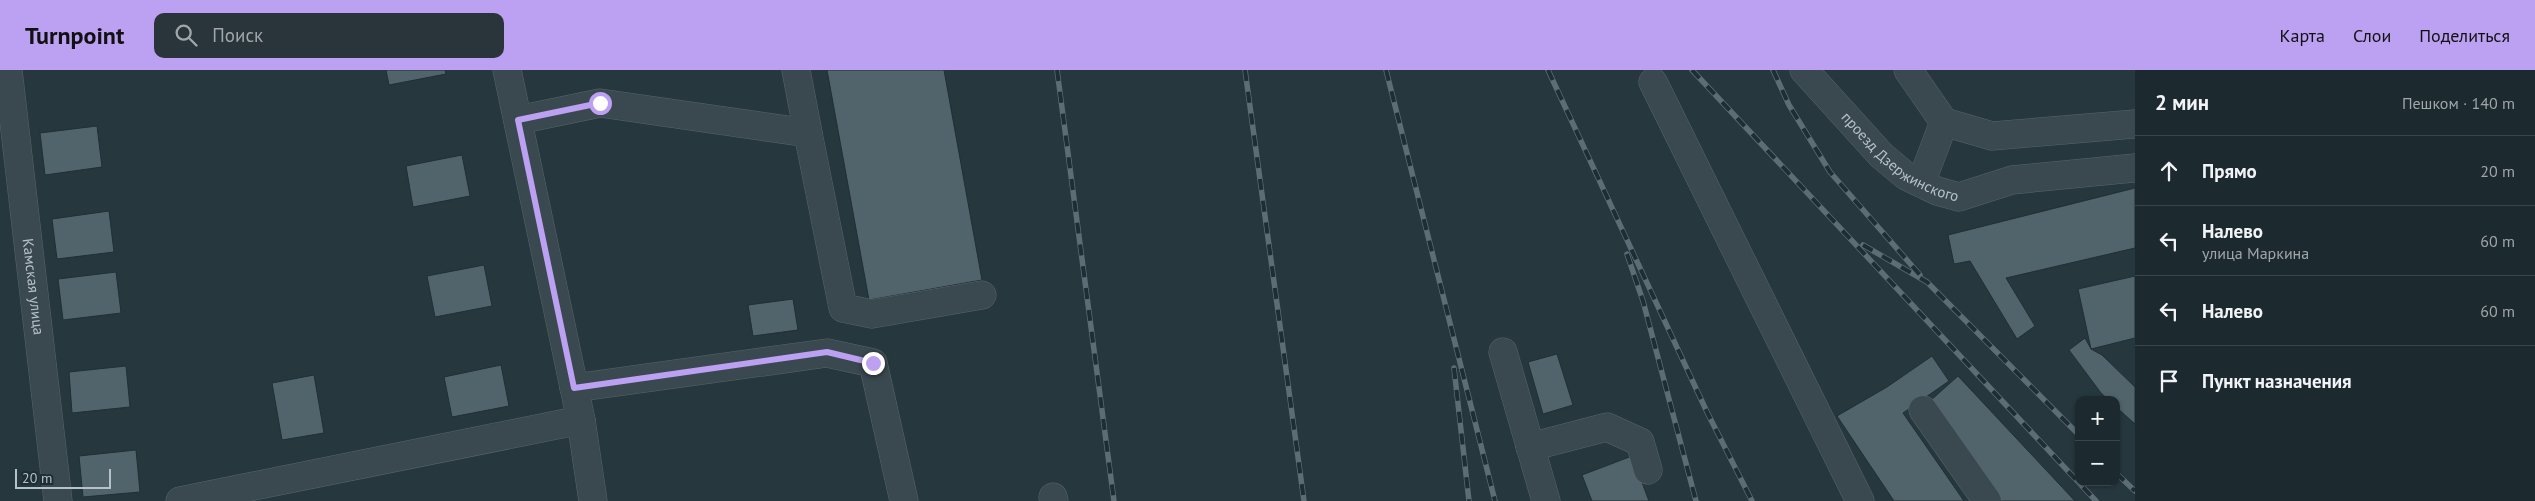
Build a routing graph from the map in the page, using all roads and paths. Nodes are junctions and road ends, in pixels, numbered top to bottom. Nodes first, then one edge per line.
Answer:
1 (8, 70) edge
2 (507, 70) edge
3 (796, 70) edge
4 (1804, 70) edge
5 (1908, 70) edge
6 (1653, 82) dead end
7 (518, 120) junction
8 (1944, 122) junction
9 (2135, 124) edge
10 (808, 133) junction
11 (2135, 168) edge
12 (1921, 183) junction
13 (982, 296) dead end
14 (1503, 352) dead end
15 (574, 388) junction
16 (1923, 410) dead end
17 (581, 420) junction
18 (1530, 447) junction
19 (1648, 470) dead end
20 (270, 491) edge
21 (58, 501) edge
22 (180, 501) edge
23 (593, 501) edge
24 (904, 501) edge
25 (1546, 501) edge
26 (1860, 501) edge
27 (1988, 501) edge

1 - 21 street, Камская улица
2 - 7 street
3 - 10 street
4 - 12 street, проезд Дзержинского
5 - 8 street
6 - 26 street
7 - 10 street
7 - 15 street
8 - 9 street
8 - 12 street
10 - 13 street
11 - 12 street, проезд Дзержинского
14 - 18 street
15 - 17 street
15 - 24 street
16 - 27 street
17 - 20 street
17 - 23 street
18 - 19 street
18 - 25 street
20 - 22 street

